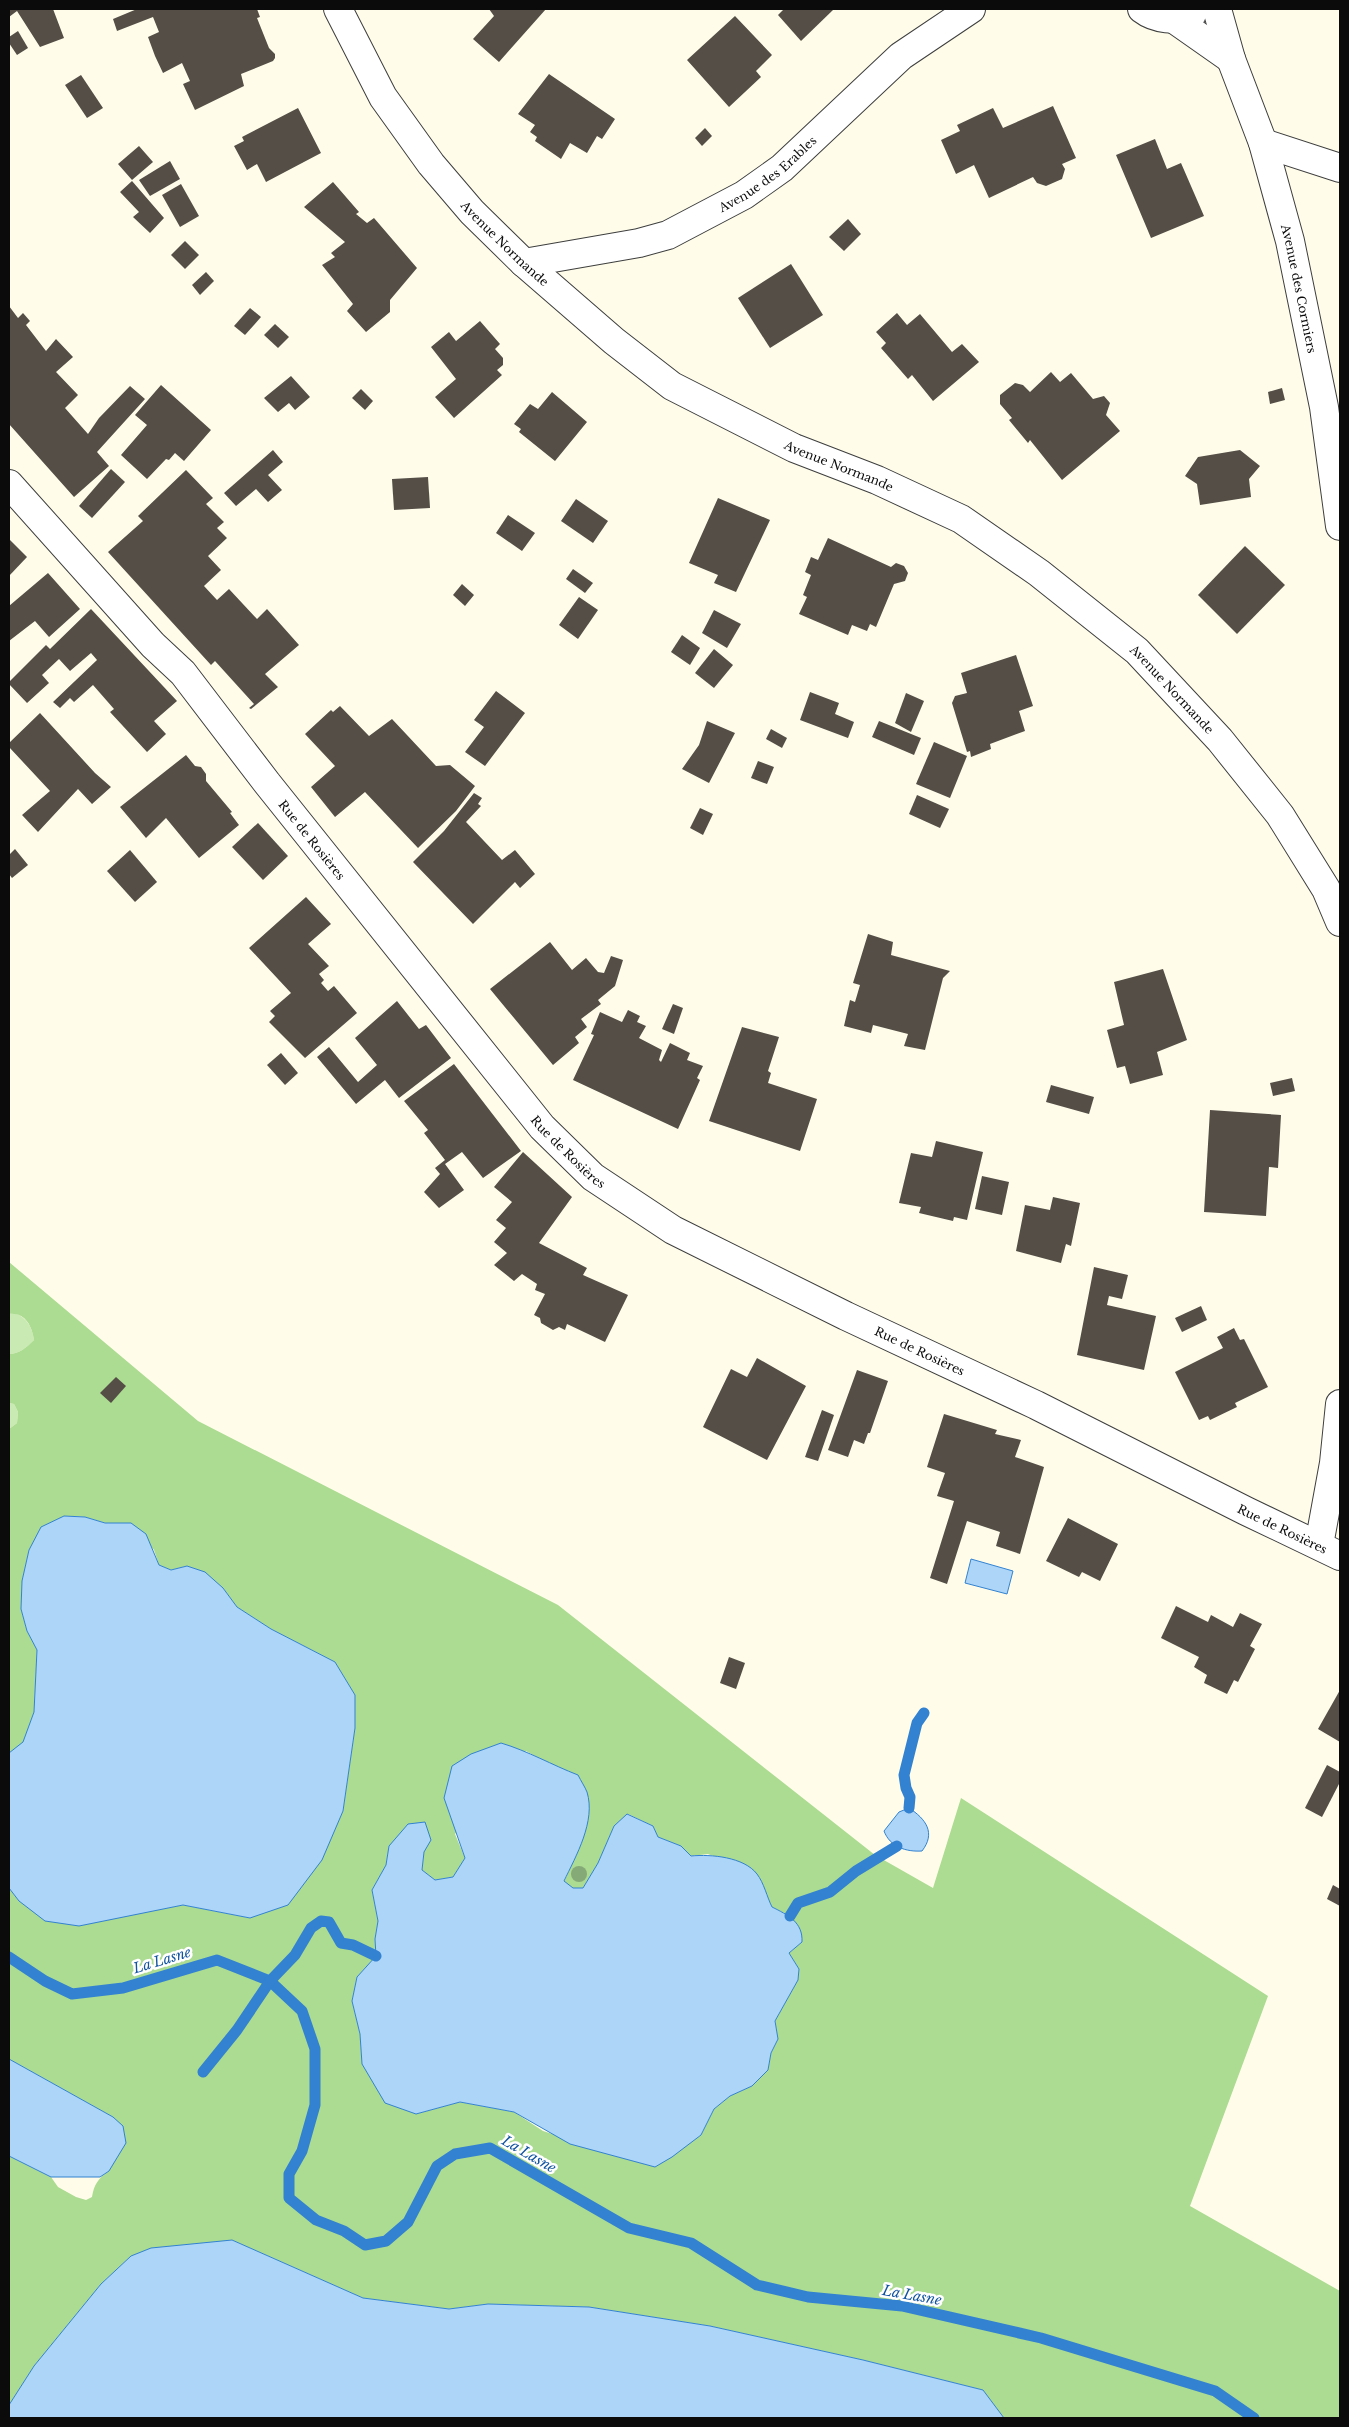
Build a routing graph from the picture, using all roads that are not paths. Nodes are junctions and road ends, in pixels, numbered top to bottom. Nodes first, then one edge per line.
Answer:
1 (338, 9) edge
2 (971, 9) edge
3 (1142, 9) edge
4 (1200, 9) edge
5 (1217, 9) edge
6 (1174, 19) junction
7 (1231, 59) junction
8 (1262, 142) junction
9 (1340, 168) edge
10 (524, 263) junction
11 (9, 484) edge
12 (1340, 526) edge
13 (1340, 922) edge
14 (1340, 1404) edge
15 (1330, 1550) edge

1 - 10 street, Avenue Normande
2 - 10 street, Avenue des Erables
3 - 6 street
4 - 6 street
5 - 7 street, Avenue des Cormiers
6 - 7 street
7 - 8 street, Avenue des Cormiers
8 - 9 street
8 - 12 street, Avenue des Cormiers
10 - 13 street, Avenue Normande
11 - 15 street, Rue de Rosières
14 - 15 street

